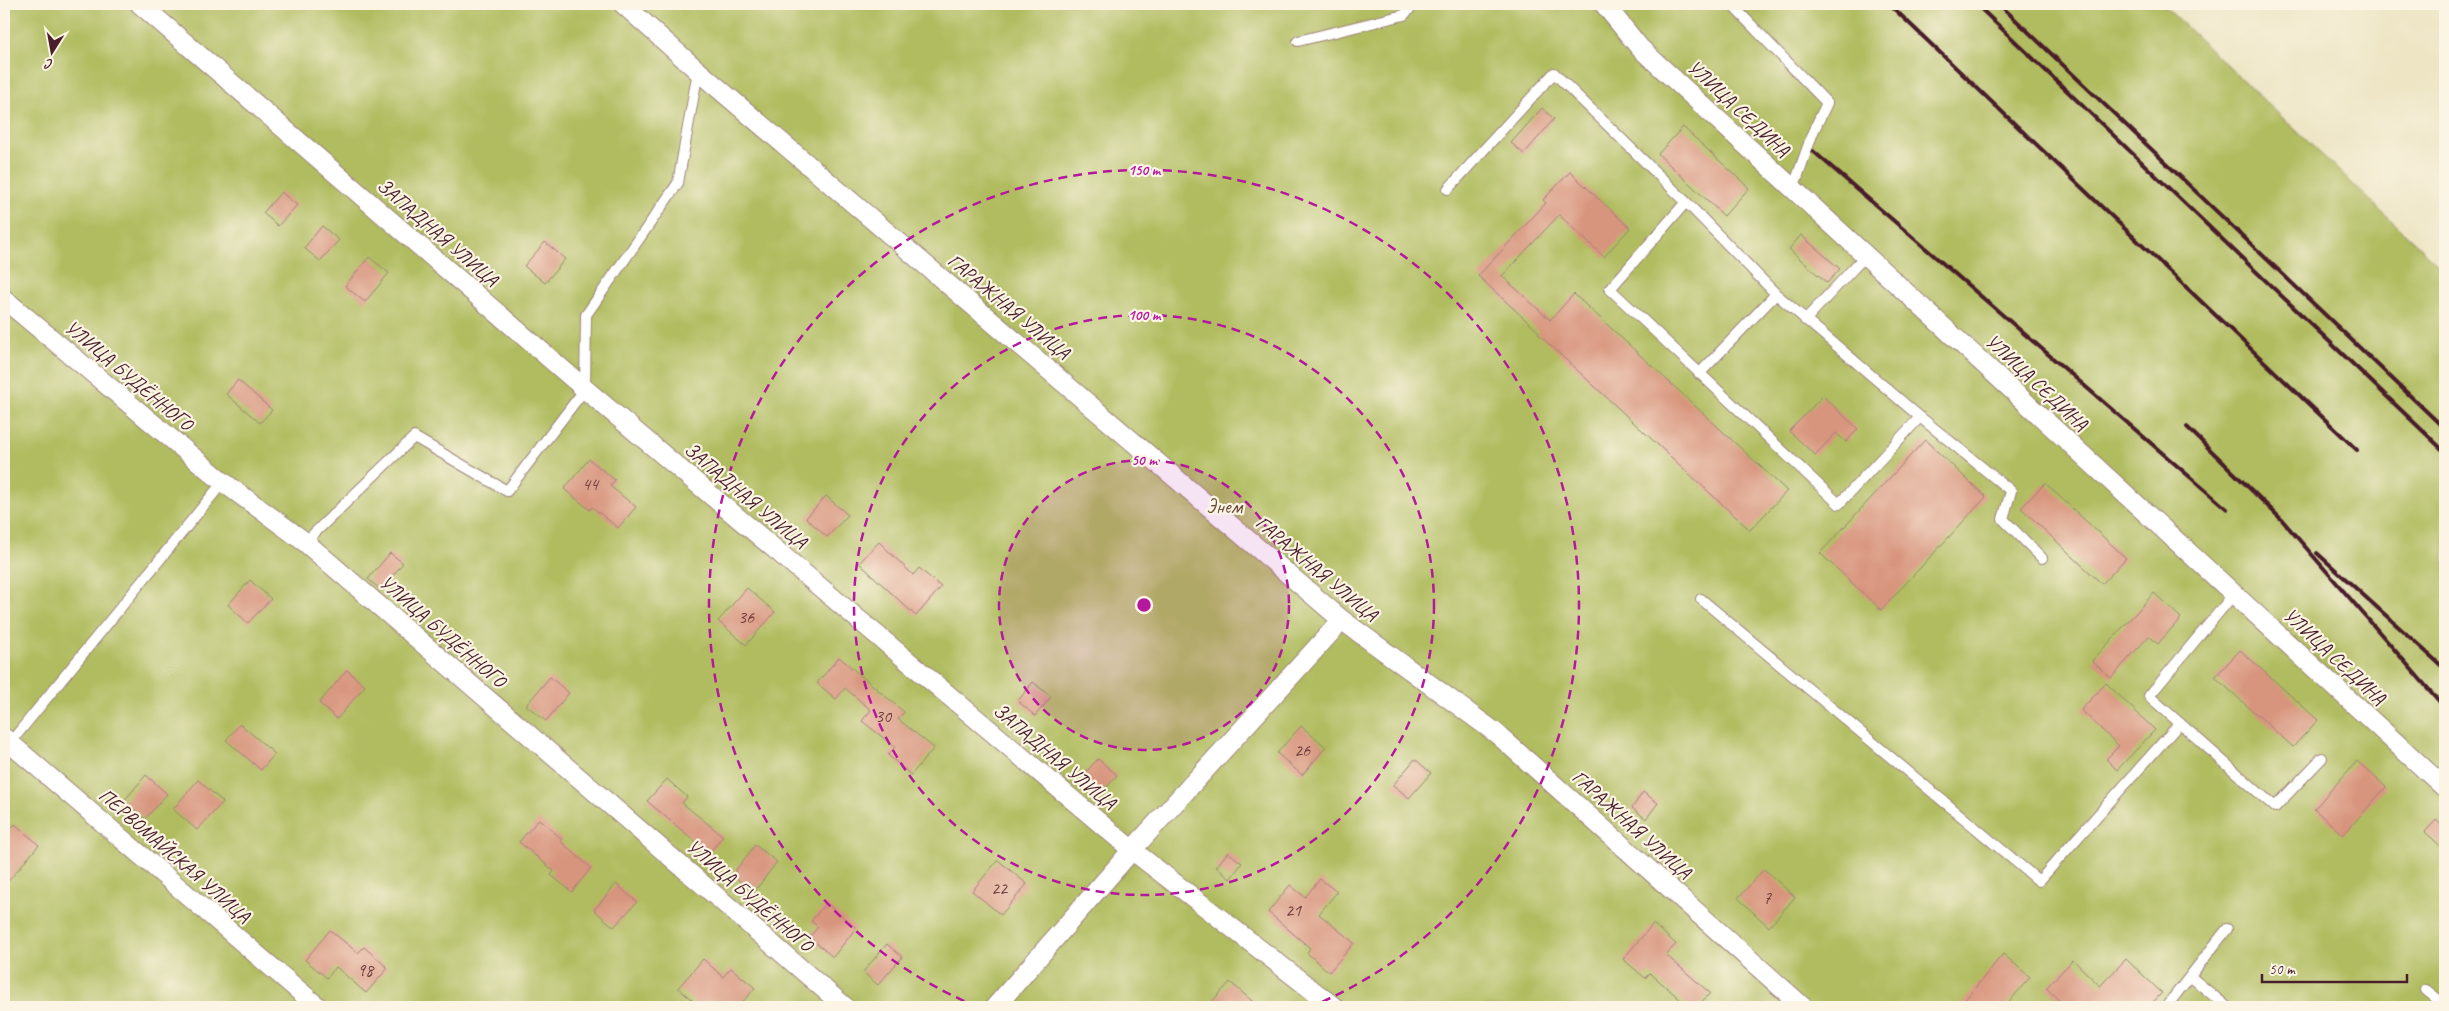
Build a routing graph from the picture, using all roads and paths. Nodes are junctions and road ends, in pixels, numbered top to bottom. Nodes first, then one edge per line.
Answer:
1 (140, 4) edge
2 (623, 4) edge
3 (1414, 4) edge
4 (1604, 4) edge
5 (1731, 4) edge
6 (1298, 41) dead end
7 (698, 71) junction
8 (1448, 189) dead end
9 (1793, 189) junction
10 (1686, 202) junction
11 (1866, 255) junction
12 (1776, 294) junction
13 (4, 299) edge
14 (1805, 320) junction
15 (1699, 374) junction
16 (585, 389) junction
17 (1920, 417) junction
18 (223, 482) junction
19 (305, 542) junction
20 (2042, 558) dead end
21 (2234, 594) junction
22 (1701, 599) dead end
23 (1342, 620) junction
24 (2180, 723) junction
25 (7, 740) edge
26 (2322, 758) dead end
27 (2445, 788) edge
28 (1132, 850) junction
29 (2226, 929) dead end
30 (2191, 977) junction
31 (2426, 990) dead end
32 (2445, 1005) edge
33 (318, 1007) edge
34 (845, 1007) edge
35 (995, 1007) edge
36 (1334, 1007) edge
37 (1803, 1007) edge
38 (2166, 1007) edge
39 (2227, 1007) edge

1 - 16 street, ЗАПАДНАЯ УЛИЦА
2 - 7 street, ГАРАЖНАЯ УЛИЦА
3 - 6 lane
4 - 9 street, УЛИЦА СЕДИНА
5 - 9 lane
7 - 16 lane
7 - 23 street, ГАРАЖНАЯ УЛИЦА
8 - 10 lane
9 - 11 street, УЛИЦА СЕДИНА
10 - 12 lane
10 - 15 lane
11 - 14 lane
11 - 21 street, УЛИЦА СЕДИНА
12 - 14 lane
12 - 15 lane
13 - 18 street, УЛИЦА БУДЁННОГО
14 - 17 lane
15 - 17 lane
16 - 19 lane
16 - 28 street, ЗАПАДНАЯ УЛИЦА
17 - 20 lane
18 - 19 street, УЛИЦА БУДЁННОГО
18 - 25 lane
19 - 34 street, УЛИЦА БУДЁННОГО
21 - 24 lane
21 - 27 street, УЛИЦА СЕДИНА
22 - 24 lane
23 - 28 street
23 - 37 street, ГАРАЖНАЯ УЛИЦА
24 - 26 lane
25 - 33 street, ПЕРВОМАЙСКАЯ УЛИЦА
28 - 35 street
28 - 36 street, ЗАПАДНАЯ УЛИЦА
29 - 30 lane
30 - 38 lane
30 - 39 lane
31 - 32 lane

